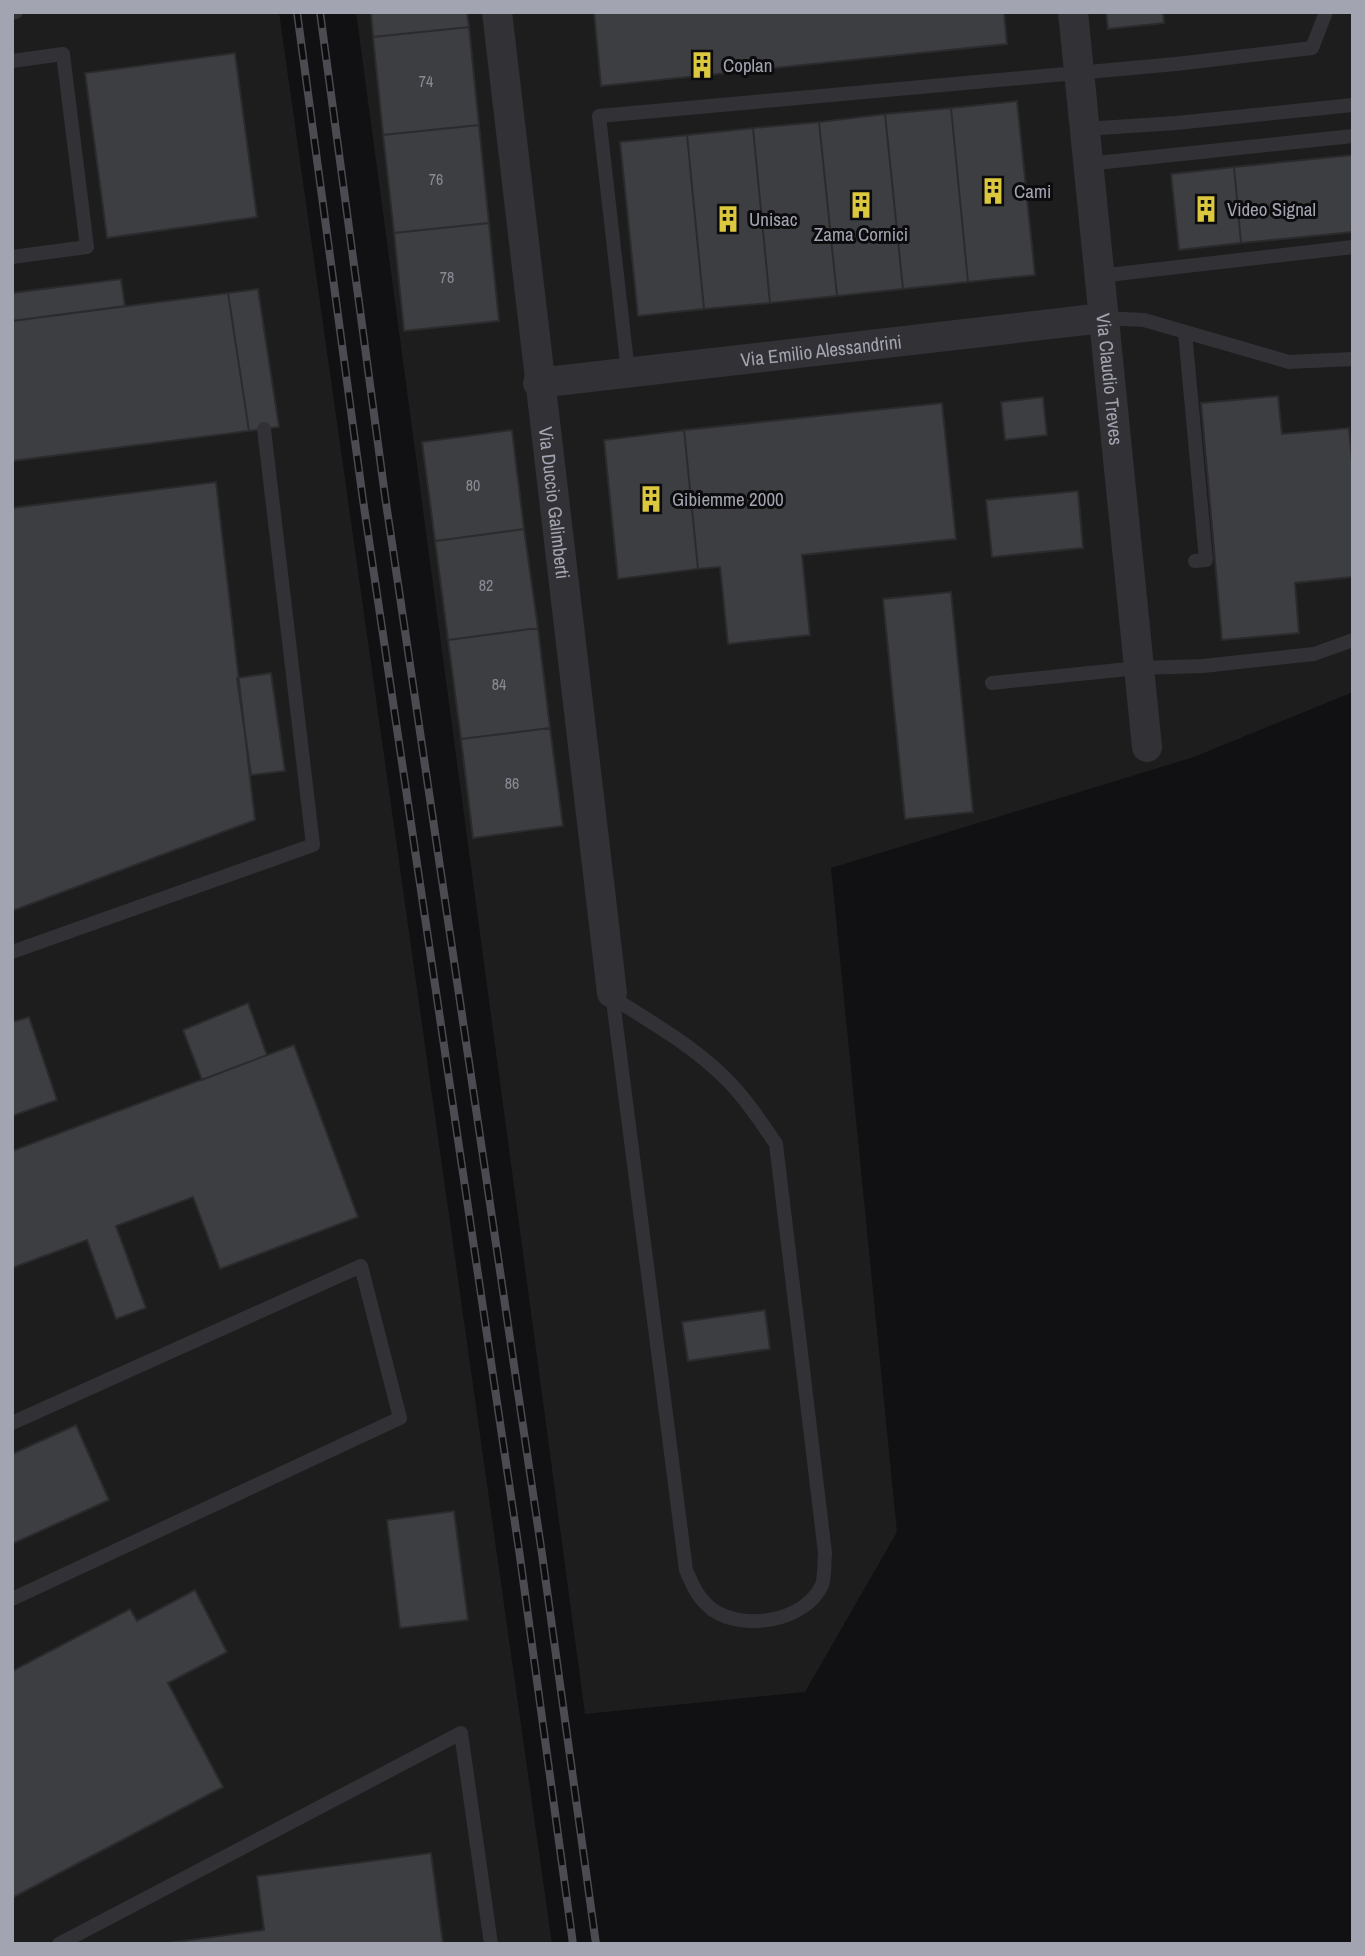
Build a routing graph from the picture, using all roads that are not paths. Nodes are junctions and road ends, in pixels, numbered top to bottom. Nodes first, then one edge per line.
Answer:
1 (497, 12) edge
2 (1073, 12) edge
3 (1326, 12) edge
4 (12, 61) edge
5 (1079, 73) junction
6 (1353, 92) edge
7 (1349, 105) edge
8 (1084, 130) junction
9 (1353, 136) edge
10 (1087, 164) junction
11 (1353, 247) edge
12 (12, 257) edge
13 (1098, 276) junction
14 (1103, 318) junction
15 (1185, 332) junction
16 (1353, 359) edge
17 (628, 372) junction
18 (538, 383) junction
19 (264, 429) dead end
20 (1195, 561) dead end
21 (1353, 640) edge
22 (1138, 668) junction
23 (992, 682) dead end
24 (1147, 747) dead end
25 (12, 952) edge
26 (612, 996) junction
27 (12, 1423) edge
28 (12, 1599) edge
29 (59, 1944) edge
30 (491, 1944) edge

1 - 18 street, Via Duccio Galimberti
2 - 5 street, Via Claudio Treves
3 - 5 lane
4 - 12 lane
5 - 8 street, Via Claudio Treves
5 - 17 lane
6 - 7 lane
7 - 8 lane
8 - 10 street, Via Claudio Treves
9 - 10 lane
10 - 13 street, Via Claudio Treves
11 - 13 lane
13 - 14 street, Via Claudio Treves
14 - 15 lane
14 - 17 street, Via Emilio Alessandrini
14 - 22 street, Via Claudio Treves
15 - 16 lane
15 - 20 lane
17 - 18 street, Via Emilio Alessandrini
18 - 26 street, Via Duccio Galimberti
19 - 25 lane
21 - 22 lane
22 - 23 lane
22 - 24 street, Via Claudio Treves
26 - 26 lane
27 - 28 lane
29 - 30 lane

